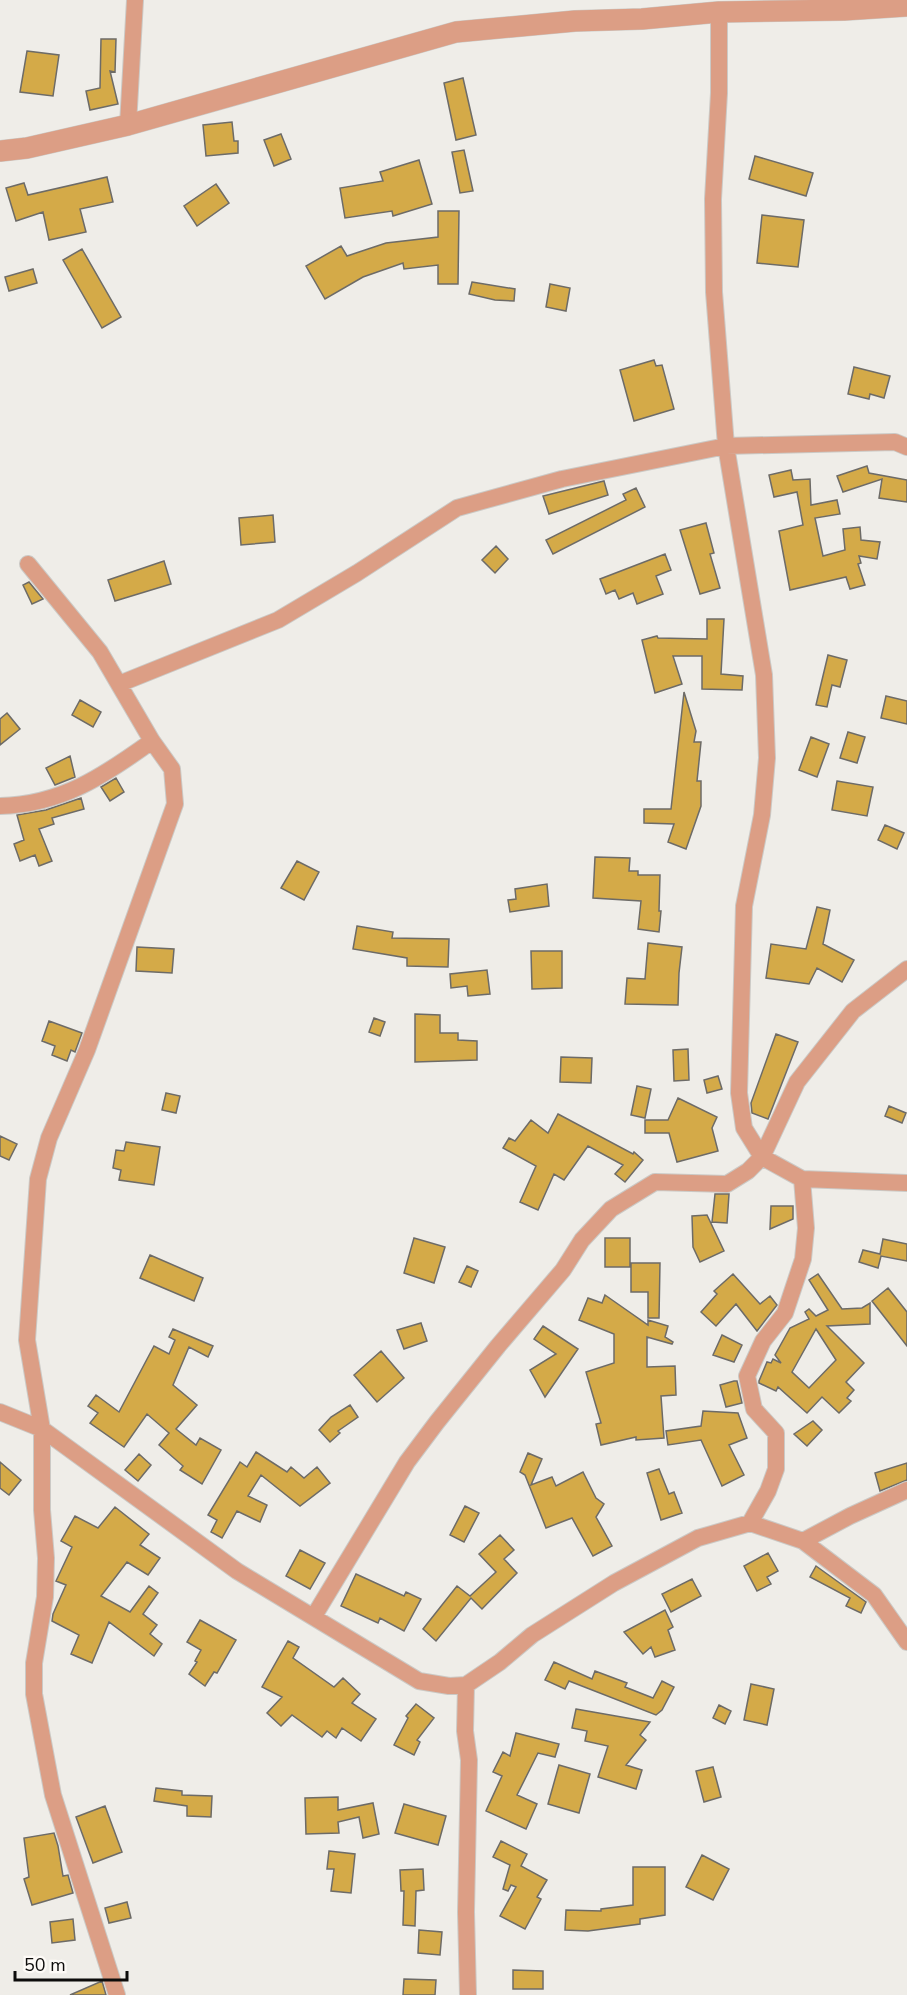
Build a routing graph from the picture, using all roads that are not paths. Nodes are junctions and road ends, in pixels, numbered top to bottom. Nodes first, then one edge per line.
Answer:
1 (135, 0) edge
2 (907, 6) edge
3 (719, 12) junction
4 (128, 125) junction
5 (0, 151) edge
6 (726, 446) junction
7 (907, 447) edge
8 (28, 564) dead end
9 (119, 684) junction
10 (152, 741) junction
11 (0, 806) edge
12 (907, 969) edge
13 (762, 1157) junction
14 (802, 1179) junction
15 (907, 1183) edge
16 (0, 1412) edge
17 (42, 1429) junction
18 (907, 1490) edge
19 (750, 1523) junction
20 (803, 1541) junction
21 (314, 1616) junction
22 (907, 1642) edge
23 (466, 1685) junction
24 (117, 1995) edge
25 (468, 1995) edge

1 - 4 street
2 - 3 street
3 - 4 street
3 - 6 street
4 - 5 street
6 - 7 street
6 - 9 street
6 - 13 street
8 - 9 street
9 - 10 street
10 - 11 street
10 - 17 street
12 - 13 street
13 - 14 street
13 - 21 street
14 - 15 street
14 - 19 street
16 - 17 street
17 - 21 street
17 - 24 street
18 - 20 street
19 - 20 street
19 - 23 street
20 - 22 street
21 - 23 street
23 - 25 street

